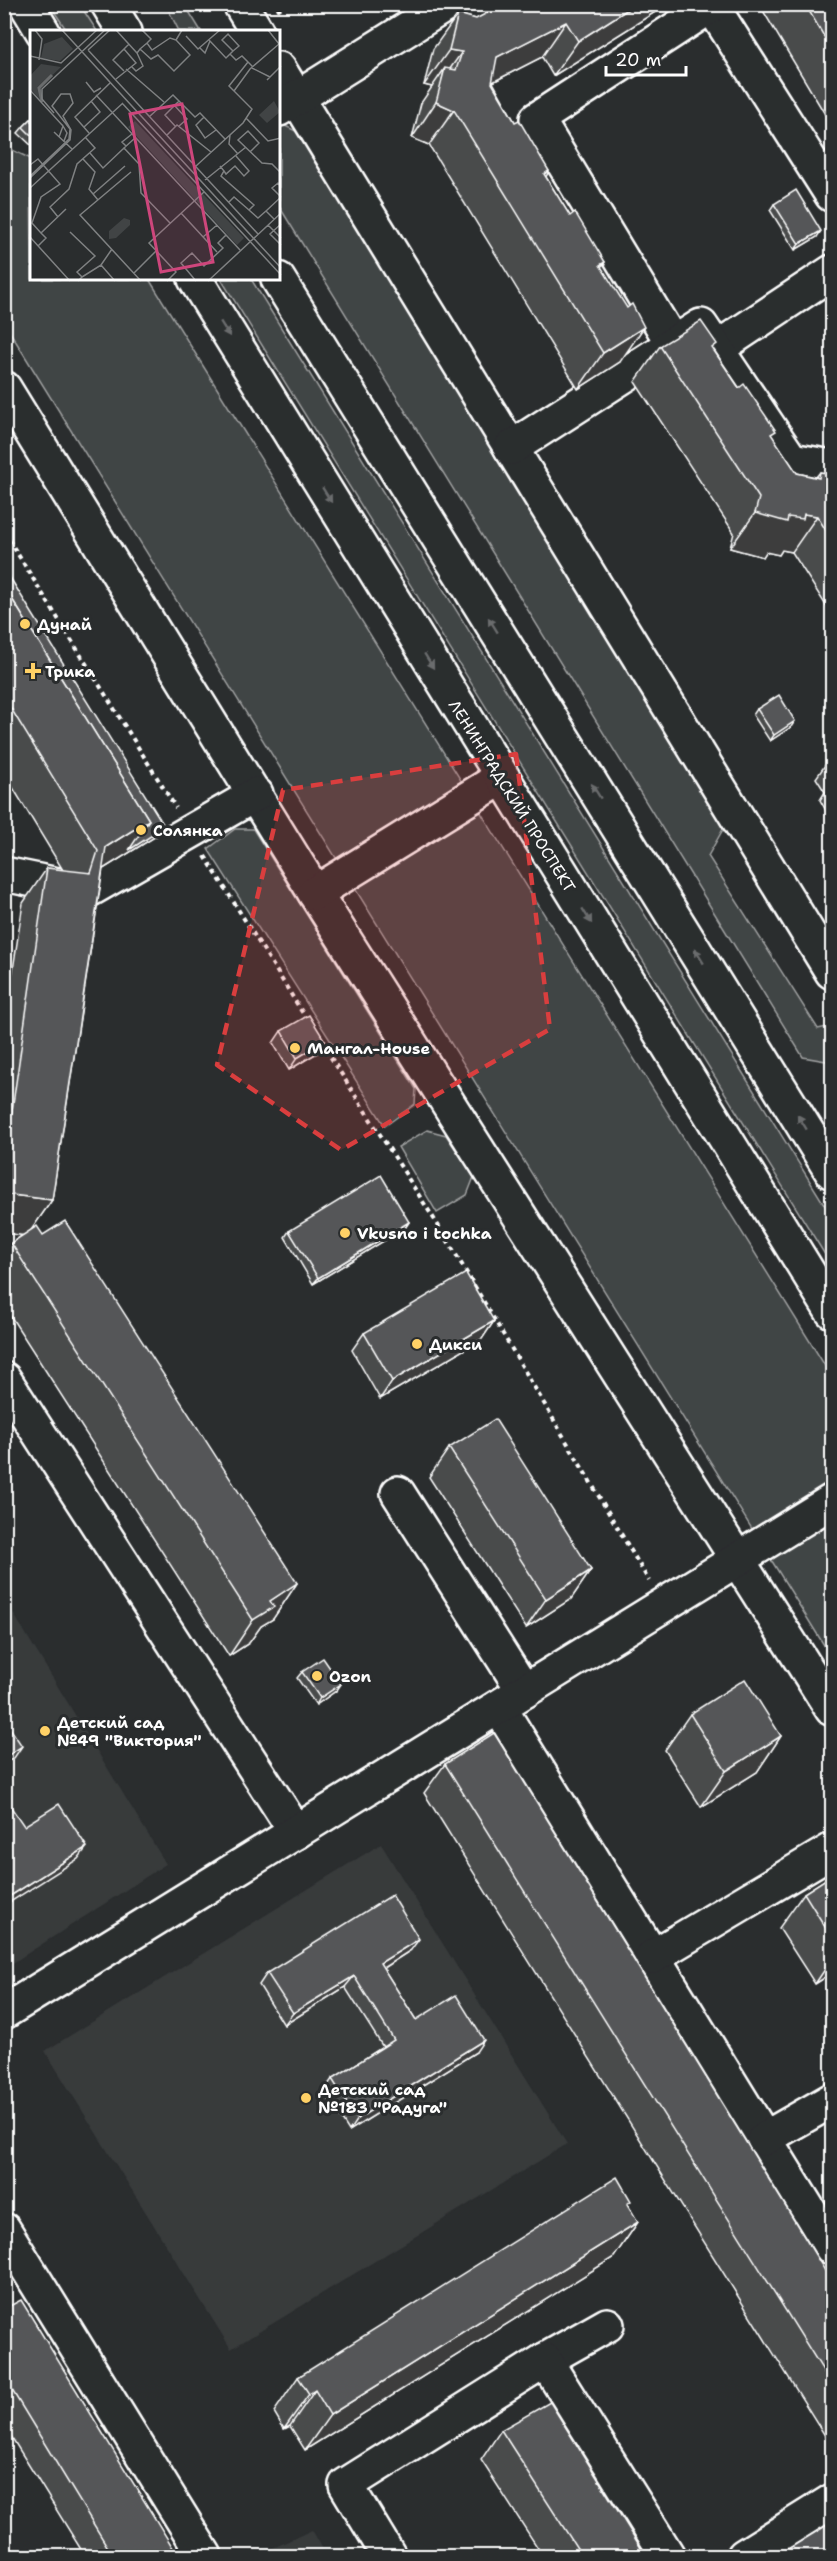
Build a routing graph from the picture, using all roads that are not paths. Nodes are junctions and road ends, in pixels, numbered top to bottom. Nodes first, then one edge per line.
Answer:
1 (26, 4) edge
2 (108, 4) edge
3 (240, 4) edge
4 (447, 4) edge
5 (713, 5) edge
6 (42, 30) edge
7 (123, 30) edge
8 (256, 30) edge
9 (280, 73) edge
10 (288, 104) edge
11 (832, 195) edge
12 (832, 272) edge
13 (196, 280) edge
14 (279, 280) edge
15 (673, 344) junction
16 (716, 349) junction
17 (5, 392) edge
18 (512, 448) junction
19 (832, 467) edge
20 (501, 778) junction
21 (256, 794) junction
22 (4, 874) edge
23 (315, 893) junction
24 (832, 972) edge
25 (832, 1172) edge
26 (832, 1311) edge
27 (4, 1380) edge
28 (398, 1493) dead end
29 (832, 1501) edge
30 (737, 1559) junction
31 (512, 1699) junction
32 (832, 1709) edge
33 (296, 1832) junction
34 (832, 1850) edge
35 (652, 1957) junction
36 (4, 2012) edge
37 (832, 2100) edge
38 (764, 2139) junction
39 (4, 2230) edge
40 (832, 2248) edge
41 (607, 2325) dead end
42 (546, 2360) junction
43 (832, 2501) edge
44 (205, 2556) edge
45 (389, 2556) edge
46 (668, 2556) edge
47 (744, 2556) edge

1 - 6 street
2 - 7 street
3 - 8 street
4 - 10 street
5 - 11 street
5 - 15 street
9 - 10 street
10 - 18 street
12 - 16 street
13 -> 20 street, ЛЕНИНГРАДСКИЙ ПРОСПЕКТ
25 -> 14 street
15 - 16 street
15 - 18 street
16 - 19 street
17 - 21 street
18 - 24 street
20 - 23 street
20 -> 26 street, ЛЕНИНГРАДСКИЙ ПРОСПЕКТ
21 - 22 street
21 - 23 street
23 - 30 street
27 - 33 street
28 - 31 street
29 - 30 street
30 - 31 street
30 - 32 street
31 - 33 street
31 - 35 street
33 - 36 street
34 - 35 street
35 - 38 street
37 - 38 street
38 - 40 street
39 - 44 street
41 - 42 street
42 - 45 street
42 - 46 street
43 - 47 street

